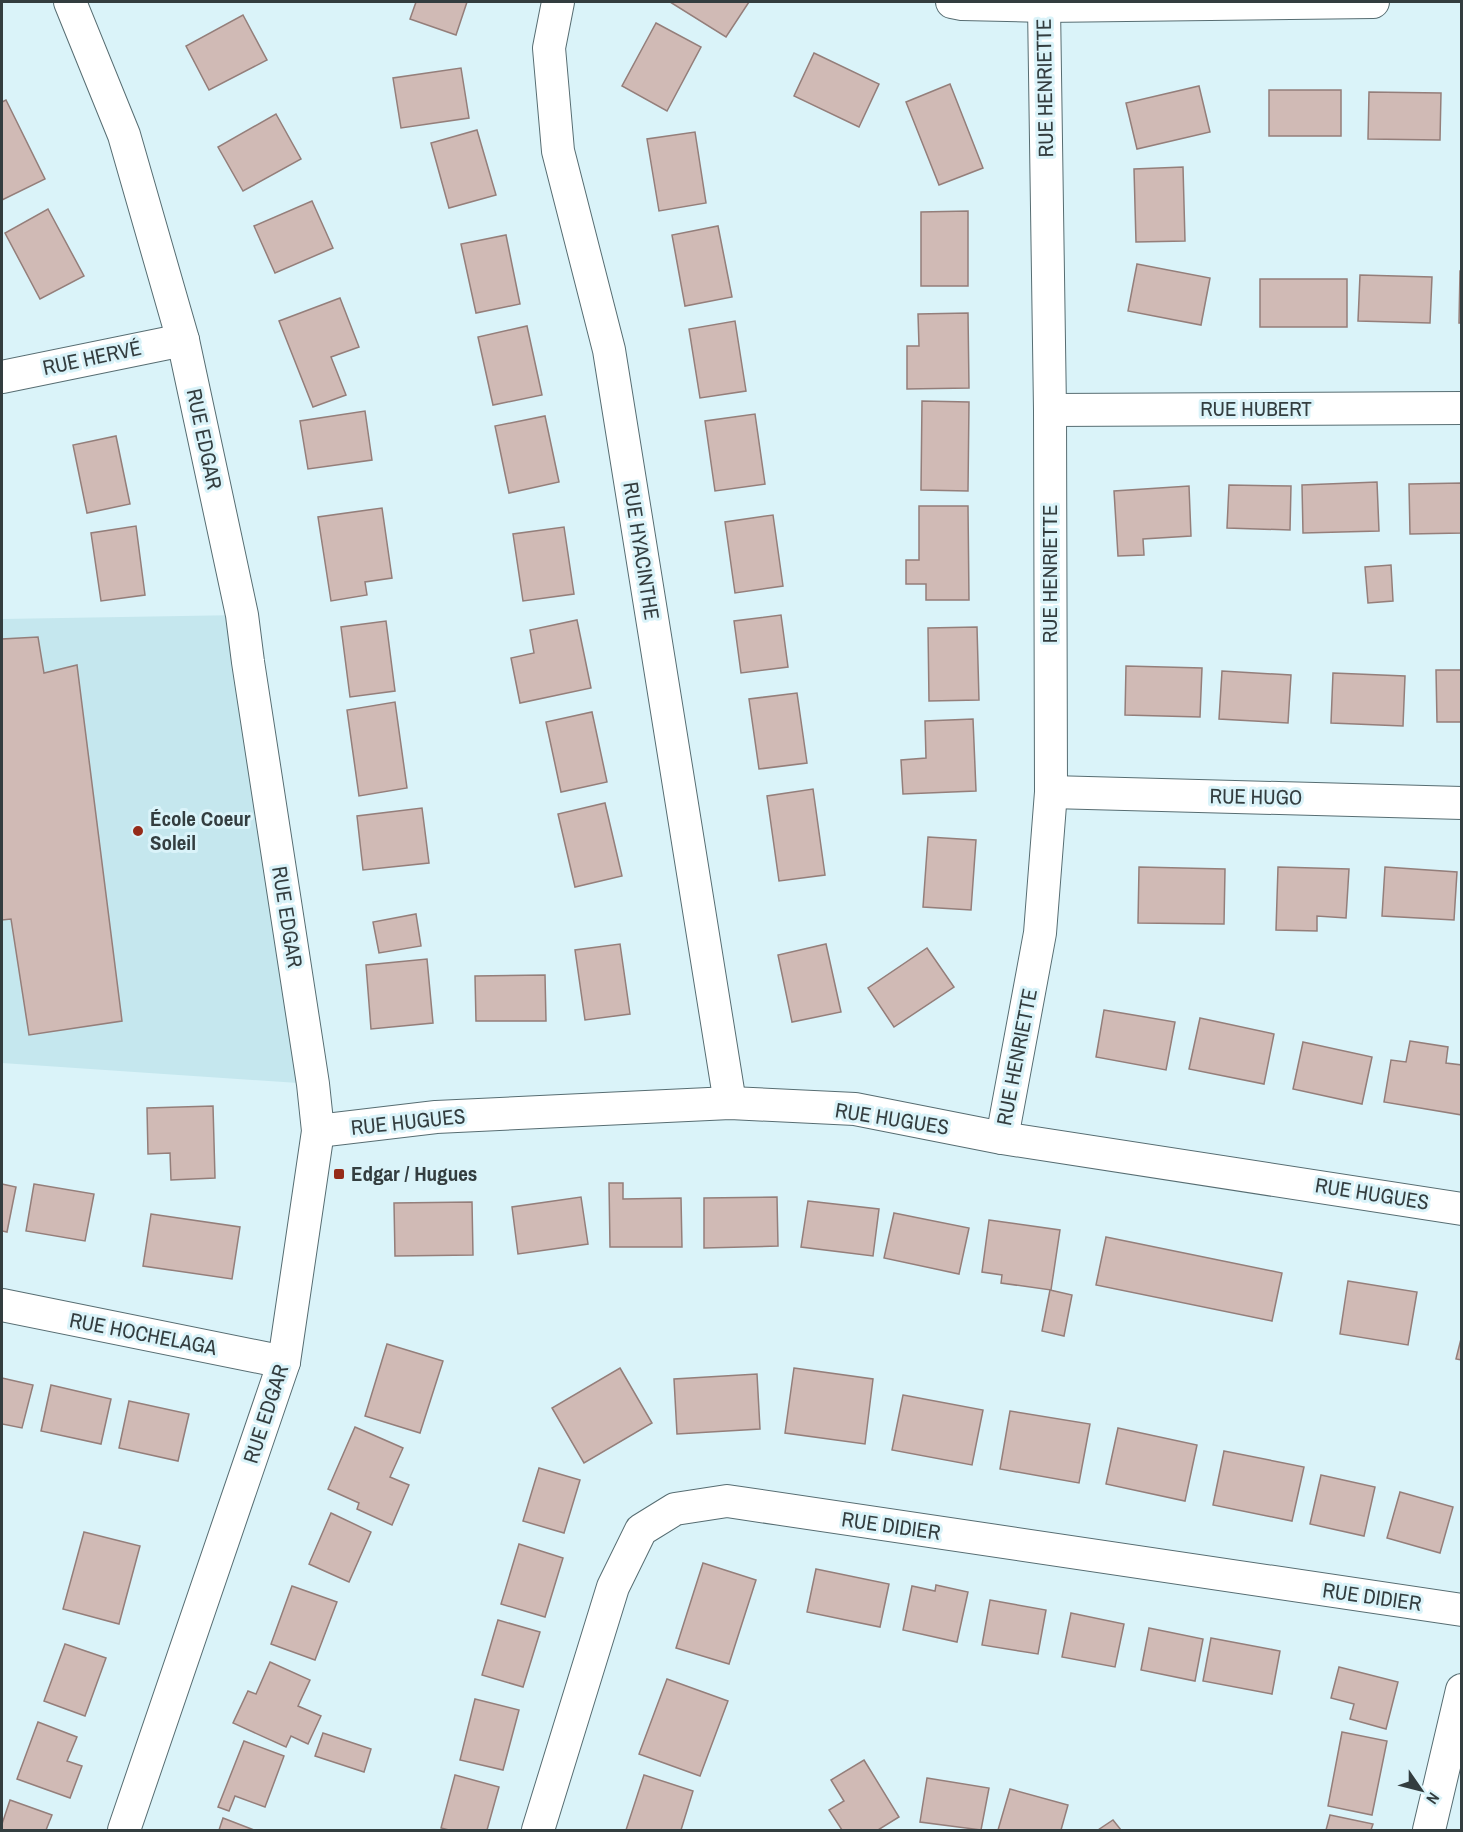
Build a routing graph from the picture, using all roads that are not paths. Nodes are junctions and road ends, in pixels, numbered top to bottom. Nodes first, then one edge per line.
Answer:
1 (70, 2) edge
2 (558, 2) edge
3 (952, 2) edge
4 (1373, 2) edge
5 (1044, 6) junction
6 (183, 340) junction
7 (2, 377) edge
8 (1461, 408) edge
9 (1050, 410) junction
10 (1051, 792) junction
11 (1461, 803) edge
12 (730, 1103) junction
13 (318, 1131) junction
14 (1002, 1138) junction
15 (1461, 1209) edge
16 (2, 1305) edge
17 (284, 1362) junction
18 (1461, 1610) edge
19 (1461, 1690) edge
20 (124, 1830) edge
21 (538, 1830) edge
22 (1429, 1830) edge

1 - 6 street, RUE EDGAR
2 - 12 street, RUE HYACINTHE
3 - 5 street
4 - 5 street
5 - 9 street, RUE HENRIETTE
6 - 7 street, RUE HERVÉ
6 - 13 street, RUE EDGAR
8 - 9 street, RUE HUBERT
9 - 10 street, RUE HENRIETTE
10 - 11 street, RUE HUGO
10 - 14 street, RUE HENRIETTE
12 - 13 street, RUE HUGUES
12 - 14 street, RUE HUGUES
13 - 17 street, RUE EDGAR
14 - 15 street, RUE HUGUES
16 - 17 street, RUE HOCHELAGA
17 - 20 street, RUE EDGAR
18 - 21 street, RUE DIDIER
19 - 22 street

